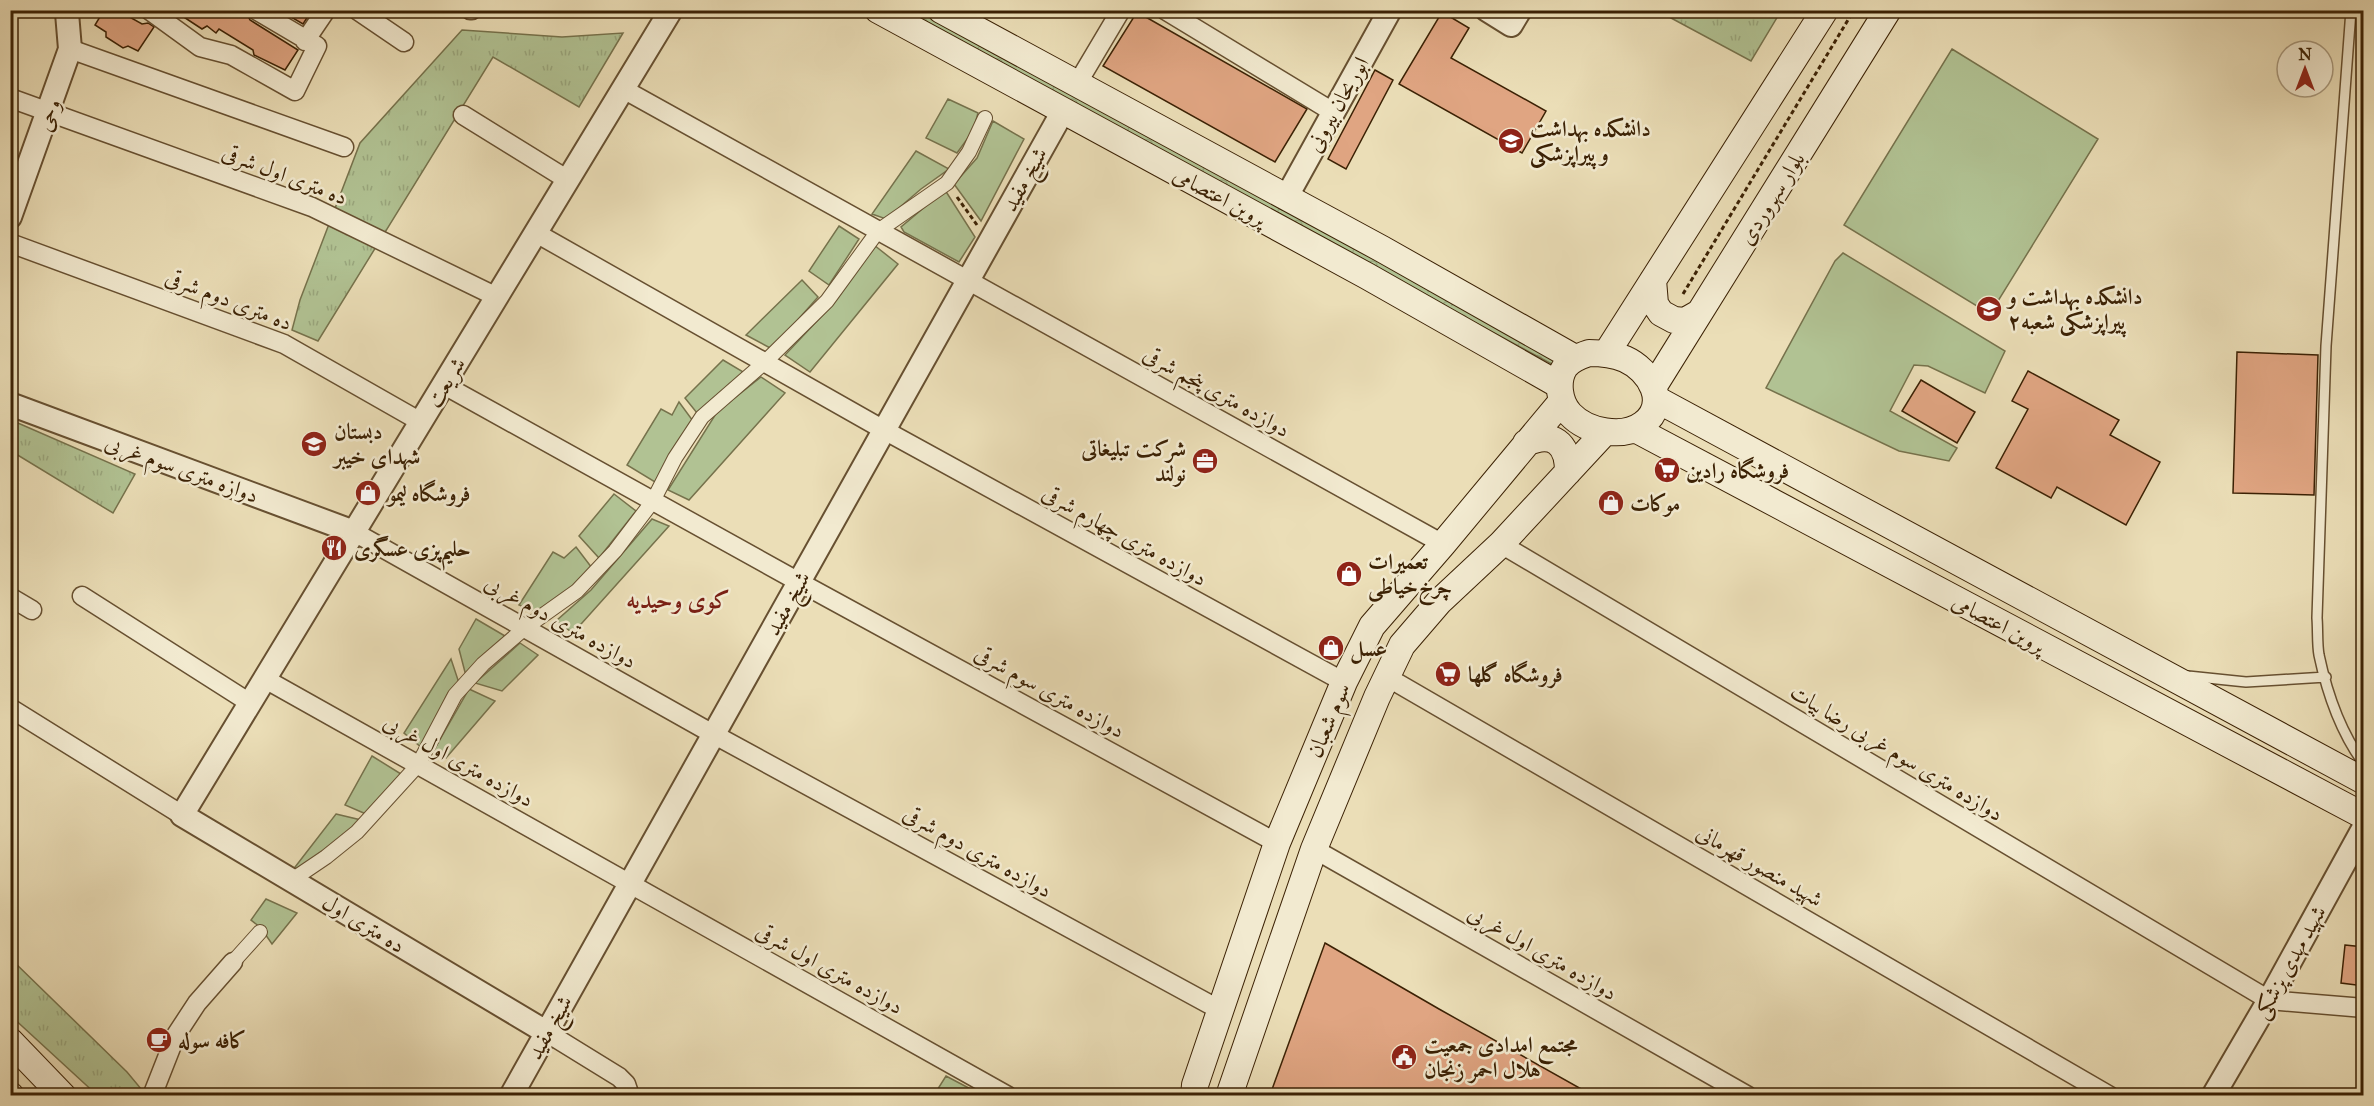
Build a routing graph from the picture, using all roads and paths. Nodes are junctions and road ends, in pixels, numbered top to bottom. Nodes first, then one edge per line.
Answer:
1 (69, 10) edge
2 (148, 10) edge
3 (256, 10) edge
4 (326, 10) edge
5 (357, 10) edge
6 (671, 10) edge
7 (878, 10) edge
8 (941, 10) edge
9 (1121, 10) edge
10 (1165, 10) edge
11 (1390, 10) edge
12 (1487, 10) edge
13 (1520, 10) edge
14 (1854, 10) edge
15 (1888, 10) edge
16 (2351, 10) edge
17 (1821, 12) edge
18 (382, 18) edge
19 (305, 41) junction
20 (404, 42) dead end
21 (70, 49) junction
22 (1077, 84) junction
23 (624, 89) junction
24 (10, 98) edge
25 (1063, 111) junction
26 (1333, 112) junction
27 (49, 113) junction
28 (464, 116) dead end
29 (985, 118) dead end
30 (344, 147) dead end
31 (568, 180) junction
32 (947, 183) junction
33 (1286, 198) junction
34 (10, 217) edge
35 (878, 231) junction
36 (536, 233) junction
37 (989, 242) junction
38 (10, 243) edge
39 (968, 280) junction
40 (1653, 280) junction
41 (497, 297) junction
42 (1691, 304) junction
43 (1606, 354) junction
44 (1575, 358) junction
45 (765, 362) junction
46 (444, 385) junction
47 (1655, 392) junction
48 (1561, 393) junction
49 (10, 405) edge
50 (421, 422) junction
51 (1635, 429) junction
52 (884, 430) junction
53 (1605, 432) junction
54 (1526, 443) junction
55 (1568, 472) junction
56 (653, 501) junction
57 (354, 532) junction
58 (1443, 544) junction
59 (1501, 544) junction
60 (799, 582) junction
61 (82, 596) dead end
62 (10, 597) edge
63 (32, 610) dead end
64 (525, 628) junction
65 (2163, 672) junction
66 (1387, 677) junction
67 (2326, 677) junction
68 (265, 679) junction
69 (1344, 682) junction
70 (250, 703) junction
71 (10, 708) edge
72 (713, 734) junction
73 (2364, 764) edge
74 (418, 765) junction
75 (2364, 781) edge
76 (182, 815) junction
77 (2364, 816) edge
78 (2364, 827) edge
79 (1278, 843) junction
80 (1314, 849) junction
81 (292, 880) junction
82 (629, 883) junction
83 (260, 932) dead end
84 (233, 963) joint
85 (2269, 1000) junction
86 (2364, 1008) edge
87 (1220, 1010) junction
88 (546, 1032) junction
89 (10, 1041) edge
90 (63, 1095) edge
91 (152, 1095) edge
92 (510, 1095) edge
93 (630, 1095) edge
94 (1008, 1095) edge
95 (1194, 1095) edge
96 (1229, 1095) edge
97 (1748, 1095) edge
98 (2110, 1095) edge
99 (2213, 1095) edge

1 - 21 street, وحی
2 - 19 street
3 - 19 street
4 - 19 street
5 - 18 street
6 - 23 street, شریعت
7 - 25 main road, پروین اعتصامی
8 - 22 main road, پروین اعتصامی
9 - 22 street
10 - 26 street
11 - 26 street, ابوریحان بیرونی
12 - 13 street
14 - 42 path
15 - 42 main road, بلوار سهروردی
16 - 67 lane
17 - 40 main road
18 - 20 street
21 - 27 street, وحی
21 - 30 street
22 - 33 main road, پروین اعتصامی
23 - 31 street, شریعت
23 - 35 street, دوازده متری پنجم شرقی
24 - 27 street, ده متری اول شرقی
25 - 37 street, شیخ مفید
25 - 48 main road, پروین اعتصامی
26 - 33 street, ابوریحان بیرونی
27 - 34 street, وحی
27 - 41 street, ده متری اول شرقی
28 - 31 street
29 - 32 street
31 - 36 street, شریعت
32 - 35 street
32 - 37 path
33 - 44 main road, پروین اعتصامی
35 - 39 street, دوازده متری پنجم شرقی
35 - 45 street
36 - 41 street, شریعت
36 - 45 street, دوازده متری چهارم شرقی
37 - 39 street, شیخ مفید
38 - 50 street, ده متری دوم شرقی
39 - 52 street, شیخ مفید
39 - 58 street, دوازده متری پنجم شرقی
40 - 42 main road
40 - 43 main road
41 - 46 street, شریعت
42 - 47 main road, بلوار سهروردی
43 - 44 main road
43 - 47 main road
44 - 48 main road
45 - 52 street, دوازده متری چهارم شرقی
45 - 56 street
46 - 50 street, شریعت
46 - 56 street, دوازده متری سوم شرقی
47 - 51 main road
47 - 65 main road, پروین اعتصامی
48 - 53 main road
48 - 54 main road, سوم شعبان
49 - 57 street, دوازه متری سوم غربی
50 - 57 street, شریعت
51 - 53 main road
51 - 77 main road, پروین اعتصامی
52 - 60 street, شیخ مفید
52 - 69 street, دوازده متری چهارم شرقی
53 - 55 main road, سوم شعبان
54 - 55 main road
54 - 58 main road, سوم شعبان
55 - 59 main road, سوم شعبان
56 - 60 street, دوازده متری سوم شرقی
56 - 64 street
57 - 64 street, دوازده متری دوم غربی
57 - 68 street, شریعت
58 - 69 main road, سوم شعبان
59 - 66 main road, سوم شعبان
59 - 85 street, دوازده متری سوم غربی رضا بیات
60 - 72 street, شیخ مفید
60 - 79 street, دوازده متری سوم شرقی
61 - 70 street
62 - 63 street
64 - 72 street, دوازده متری دوم غربی
64 - 74 street
65 - 67 lane
65 - 75 main road, پروین اعتصامی
66 - 80 main road, سوم شعبان
66 - 98 street, شهید منصور قهرمانی
67 - 73 lane
68 - 70 street, شریعت
68 - 74 street, دوازده متری اول غربی
69 - 79 main road, سوم شعبان
70 - 76 street, شریعت
71 - 76 street
72 - 82 street, شیخ مفید
72 - 87 street, دوازده متری دوم شرقی
74 - 81 street
74 - 82 street, دوازده متری اول غربی
76 - 81 street, ده متری اول
78 - 85 street, شهید مهدی پزشکی
79 - 87 main road, سوم شعبان
80 - 96 main road, سوم شعبان
80 - 97 street, دوازده متری اول غربی
81 - 88 street, ده متری اول
82 - 88 street, شیخ مفید
82 - 94 street, دوازده متری اول شرقی
83 - 84 street
84 - 91 street
85 - 86 street
85 - 99 street, شهید مهدی پزشکی
87 - 95 main road, سوم شعبان
88 - 92 street, شیخ مفید
88 - 93 street
89 - 90 main road

